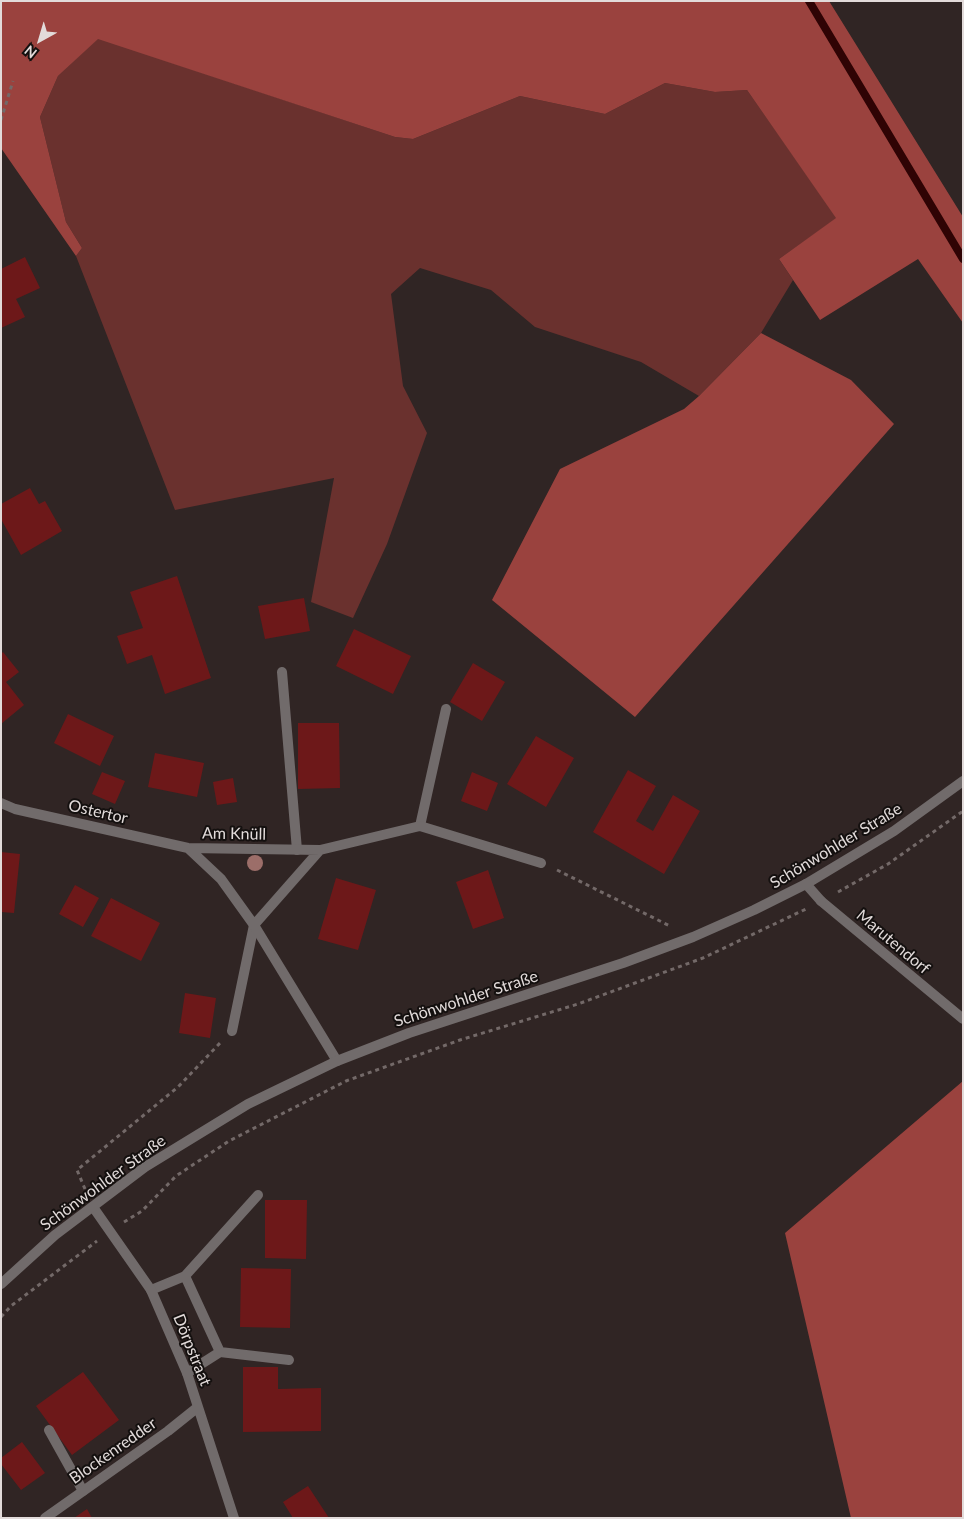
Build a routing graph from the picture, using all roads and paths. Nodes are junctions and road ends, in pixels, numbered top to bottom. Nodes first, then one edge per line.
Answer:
1 (12, 81) dead end
2 (1, 120) edge
3 (282, 672) dead end
4 (446, 709) dead end
5 (963, 781) edge
6 (1, 803) edge
7 (963, 811) edge
8 (420, 826) junction
9 (188, 848) junction
10 (297, 850) junction
11 (320, 850) junction
12 (541, 862) joint
13 (806, 884) junction
14 (822, 901) junction
15 (254, 925) junction
16 (693, 938) junction
17 (963, 1019) edge
18 (232, 1031) joint
19 (336, 1061) junction
20 (258, 1196) dead end
21 (93, 1207) junction
22 (110, 1231) junction
23 (185, 1276) junction
24 (1, 1284) edge
25 (151, 1290) junction
26 (1, 1317) edge
27 (220, 1352) junction
28 (289, 1360) dead end
29 (187, 1373) junction
30 (198, 1407) junction
31 (49, 1430) dead end
32 (83, 1491) junction
33 (45, 1518) edge
34 (234, 1518) edge

1 - 2 path
3 - 10 street
4 - 8 street
5 - 13 street, Schönwohlder Straße
6 - 9 street, Ostertor
7 - 14 path
8 - 11 street, Am Knüll
8 - 12 street
9 - 10 street, Am Knüll
9 - 15 street, Am Knüll
10 - 11 street, Am Knüll
11 - 15 street
12 - 16 path
13 - 14 street, Marutendorf
13 - 16 street, Schönwohlder Straße
14 - 17 street, Marutendorf
14 - 22 path
15 - 18 street
15 - 19 street, Am Knüll
16 - 19 street, Schönwohlder Straße
18 - 21 path
19 - 21 street, Schönwohlder Straße
20 - 23 street
21 - 22 street, Dörpstraat
21 - 24 street, Schönwohlder Straße
22 - 25 street, Dörpstraat
22 - 26 path
23 - 25 street
23 - 27 street
25 - 29 street, Dörpstraat
27 - 28 street
27 - 29 street
29 - 30 street, Dörpstraat
30 - 32 street, Blockenredder
30 - 34 street, Dörpstraat
31 - 32 street
32 - 33 street, Blockenredder

